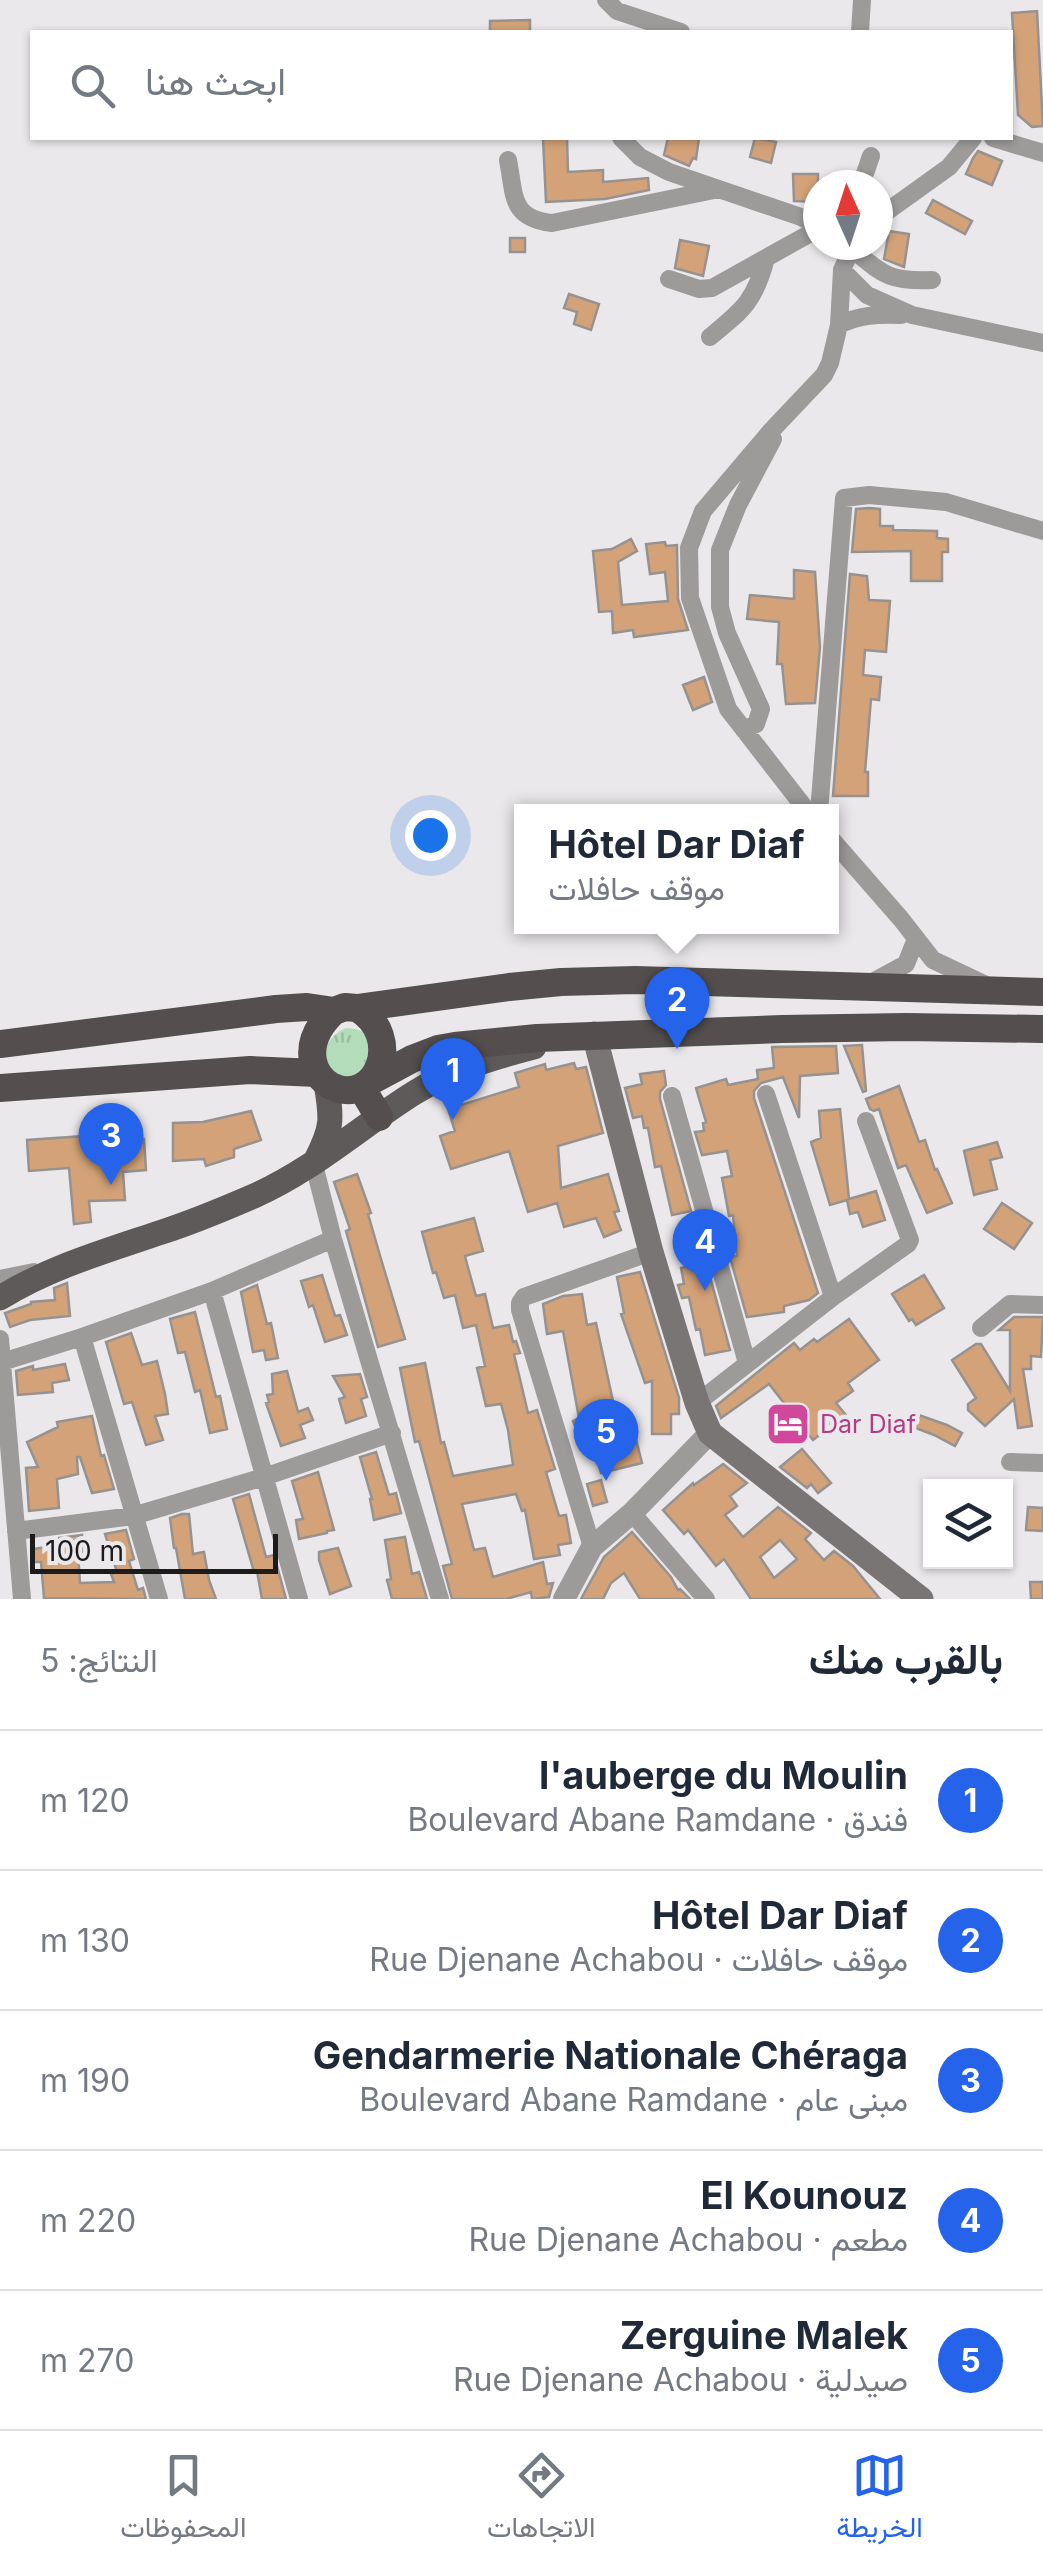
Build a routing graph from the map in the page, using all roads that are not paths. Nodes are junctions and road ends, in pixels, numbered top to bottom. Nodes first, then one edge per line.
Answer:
1 (606, 0) edge
2 (862, 0) edge
3 (676, 30) edge
4 (860, 30) edge
5 (623, 140) edge
6 (972, 140) edge
7 (999, 140) edge
8 (1043, 154) edge
9 (871, 156) dead end
10 (508, 160) dead end
11 (867, 170) edge
12 (720, 189) junction
13 (893, 207) edge
14 (803, 218) edge
15 (803, 236) edge
16 (766, 258) junction
17 (845, 260) edge
18 (865, 260) edge
19 (842, 270) junction
20 (669, 279) dead end
21 (932, 280) dead end
22 (912, 315) junction
23 (839, 325) junction
24 (710, 337) dead end
25 (1043, 342) edge
26 (786, 414) junction
27 (1043, 531) edge
28 (744, 730) junction
29 (802, 804) edge
30 (820, 804) edge
31 (839, 848) edge
32 (916, 938) junction
33 (865, 986) junction
34 (997, 991) junction
35 (1043, 992) edge
36 (345, 1010) junction
37 (1043, 1030) edge
38 (586, 1034) junction
39 (0, 1044) edge
40 (321, 1078) junction
41 (365, 1084) junction
42 (0, 1088) edge
43 (766, 1094) dead end
44 (672, 1096) dead end
45 (379, 1117) junction
46 (866, 1121) dead end
47 (314, 1165) junction
48 (333, 1240) junction
49 (652, 1252) junction
50 (62, 1266) junction
51 (0, 1280) edge
52 (212, 1291) junction
53 (0, 1298) edge
54 (833, 1298) junction
55 (1043, 1305) edge
56 (981, 1328) dead end
57 (82, 1337) junction
58 (0, 1339) edge
59 (2, 1362) junction
60 (747, 1363) junction
61 (696, 1403) junction
62 (392, 1433) junction
63 (710, 1434) junction
64 (1010, 1462) dead end
65 (1043, 1464) edge
66 (264, 1477) junction
67 (632, 1513) junction
68 (134, 1516) junction
69 (16, 1531) junction
70 (592, 1547) junction
71 (22, 1599) edge
72 (159, 1599) edge
73 (300, 1599) edge
74 (440, 1599) edge
75 (564, 1599) edge
76 (706, 1599) edge
77 (920, 1599) edge

1 - 3 street
2 - 4 street
5 - 12 street
6 - 13 street
7 - 8 street
9 - 11 street
10 - 12 street
12 - 14 street
15 - 16 street
16 - 20 street
16 - 24 street
17 - 19 street
18 - 21 street
19 - 22 street
19 - 23 street
22 - 23 street
22 - 25 street
23 - 26 street
26 - 28 street
26 - 28 street
27 - 30 street
28 - 29 street
31 - 32 street
32 - 33 street
32 - 34 street
33 - 34 highway
33 - 36 highway
34 - 35 highway
36 - 39 highway
36 - 40 highway
36 - 41 highway
37 - 38 highway
38 - 41 highway
38 - 45 main road
38 - 49 main road
40 - 41 highway
40 - 42 highway
40 - 47 main road
41 - 45 highway
43 - 54 street
44 - 60 street
45 - 47 main road
46 - 54 street
47 - 48 street
47 - 50 main road
48 - 52 street
48 - 62 street
49 - 61 main road
49 - 70 street
50 - 51 street
50 - 53 main road
52 - 57 street
52 - 66 street
54 - 60 street
55 - 56 street
57 - 59 street
57 - 68 street
58 - 59 street
59 - 69 street
60 - 61 street
61 - 63 main road
62 - 66 street
62 - 74 street
63 - 67 street
63 - 77 main road
64 - 65 street
66 - 68 street
66 - 73 street
67 - 70 street
67 - 76 street
68 - 69 street
68 - 72 street
69 - 71 street
70 - 75 street

